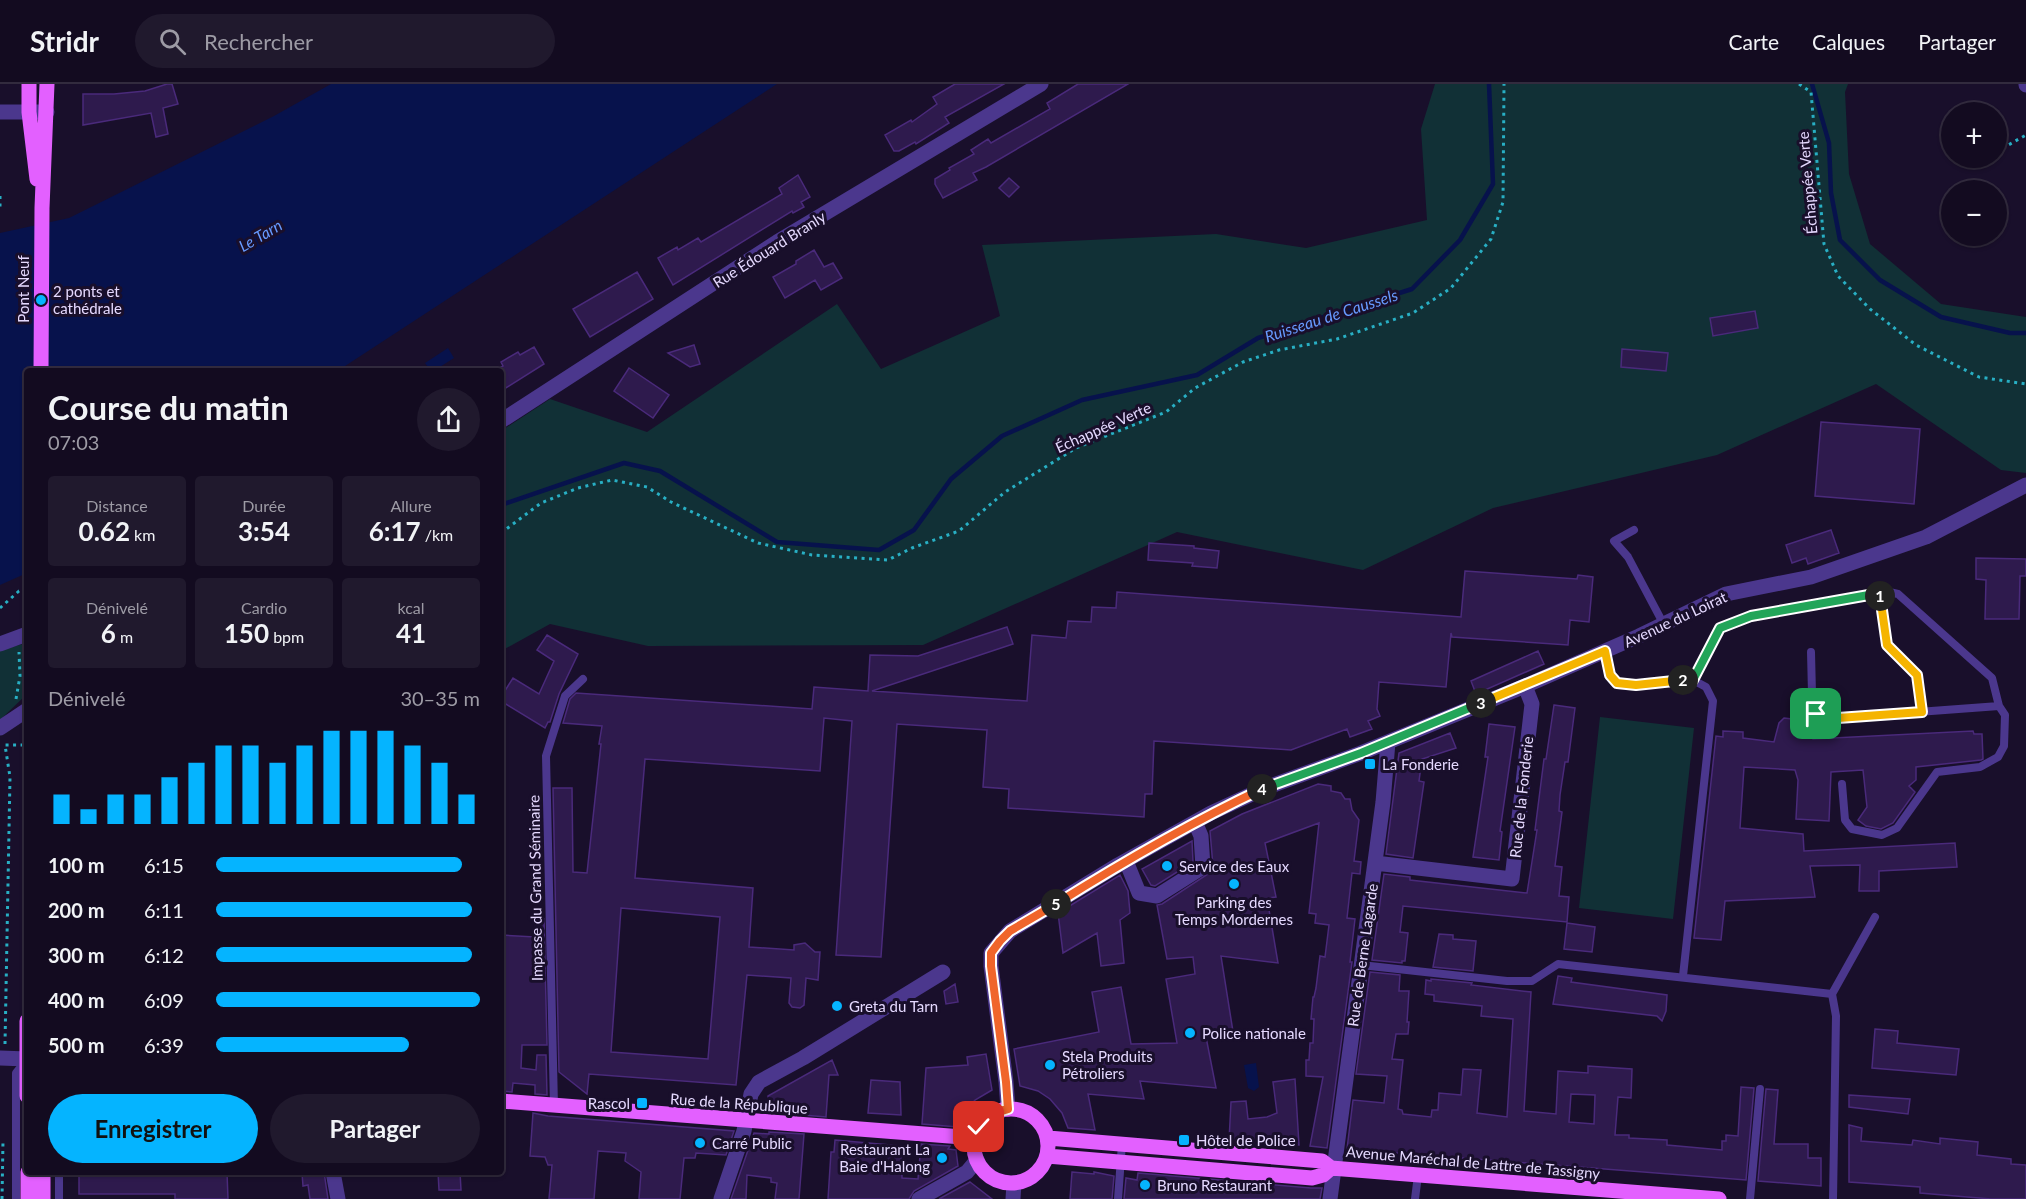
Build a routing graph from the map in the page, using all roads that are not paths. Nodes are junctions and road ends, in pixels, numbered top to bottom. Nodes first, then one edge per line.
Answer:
1 (29, 84) edge
2 (47, 84) edge
3 (1041, 84) edge
4 (0, 112) edge
5 (29, 112) junction
6 (47, 112) junction
7 (42, 201) junction
8 (41, 368) edge
9 (504, 419) edge
10 (2026, 485) edge
11 (1634, 530) dead end
12 (1880, 593) junction
13 (1663, 623) junction
14 (22, 635) edge
15 (0, 644) edge
16 (1605, 651) junction
17 (1811, 652) dead end
18 (583, 678) dead end
19 (1693, 680) junction
20 (1525, 686) junction
21 (1999, 706) junction
22 (24, 712) edge
23 (1922, 712) junction
24 (1, 728) edge
25 (1388, 742) junction
26 (1842, 784) dead end
27 (1195, 822) junction
28 (1126, 861) junction
29 (1375, 863) junction
30 (1875, 917) dead end
31 (1361, 965) junction
32 (943, 972) dead end
33 (1683, 976) junction
34 (1832, 994) junction
35 (2, 1058) edge
36 (24, 1059) edge
37 (24, 1063) edge
38 (1760, 1089) dead end
39 (504, 1101) edge
40 (555, 1106) junction
41 (1008, 1109) junction
42 (746, 1121) junction
43 (1048, 1137) junction
44 (975, 1138) junction
45 (1122, 1144) junction
46 (1047, 1156) junction
47 (977, 1160) junction
48 (1120, 1162) junction
49 (1333, 1168) junction
50 (28, 1175) edge
51 (43, 1175) edge
52 (59, 1175) edge
53 (334, 1175) edge
54 (1418, 1175) junction
55 (1014, 1183) junction
56 (16, 1199) edge
57 (28, 1199) edge
58 (44, 1199) edge
59 (59, 1199) edge
60 (338, 1199) edge
61 (721, 1199) edge
62 (919, 1199) edge
63 (1013, 1199) edge
64 (1118, 1199) edge
65 (1330, 1199) edge
66 (1415, 1199) edge
67 (1719, 1199) edge
68 (1750, 1199) edge
69 (1833, 1199) edge

1 - 5 main road
2 - 6 main road
3 - 9 street, Rue Édouard Branly
4 - 5 street
5 - 6 street
5 - 7 main road
6 - 7 main road
7 - 8 main road, Pont Neuf
10 - 13 street, Avenue du Loirat
11 - 13 lane
12 - 19 lane
12 - 21 lane
12 - 23 lane
13 - 16 street, Avenue du Loirat
14 - 15 street
16 - 19 lane
16 - 20 street, Avenue du Loirat
17 - 23 lane
18 - 40 lane, Impasse du Grand Séminaire
19 - 33 lane
20 - 25 street, Avenue du Loirat
20 - 29 street, Rue de la Fonderie
21 - 23 lane
21 - 26 lane
22 - 24 street
25 - 27 street, Avenue du Loirat
25 - 29 street, Rue de Berne Lagarde
27 - 28 street, Avenue du Loirat
27 - 28 street
28 - 41 street, Avenue du Loirat
29 - 31 street, Rue de Berne Lagarde
30 - 34 lane
31 - 33 lane
31 - 49 street, Rue de Berne Lagarde
32 - 42 street
33 - 34 lane
34 - 69 lane
35 - 36 street
37 - 56 lane
38 - 68 lane
39 - 40 main road, Rue de la République
40 - 42 main road, Rue de la République
41 - 43 main road
41 - 44 main road
42 - 44 main road, Rue de la République
42 - 61 street
43 - 45 main road, Avenue Maréchal de Lattre de Tassigny
43 - 46 main road
44 - 47 main road
45 - 48 lane
45 - 49 main road, Avenue Maréchal de Lattre de Tassigny
46 - 48 main road
46 - 55 main road
47 - 55 main road
47 - 62 street
48 - 49 main road
48 - 64 lane
49 - 54 main road, Avenue Maréchal de Lattre de Tassigny
49 - 65 street, Rue de Berne Lagarde
50 - 57 main road
51 - 58 main road
52 - 59 lane
53 - 60 street
54 - 66 lane
54 - 67 main road, Avenue Maréchal de Lattre de Tassigny
55 - 63 street

